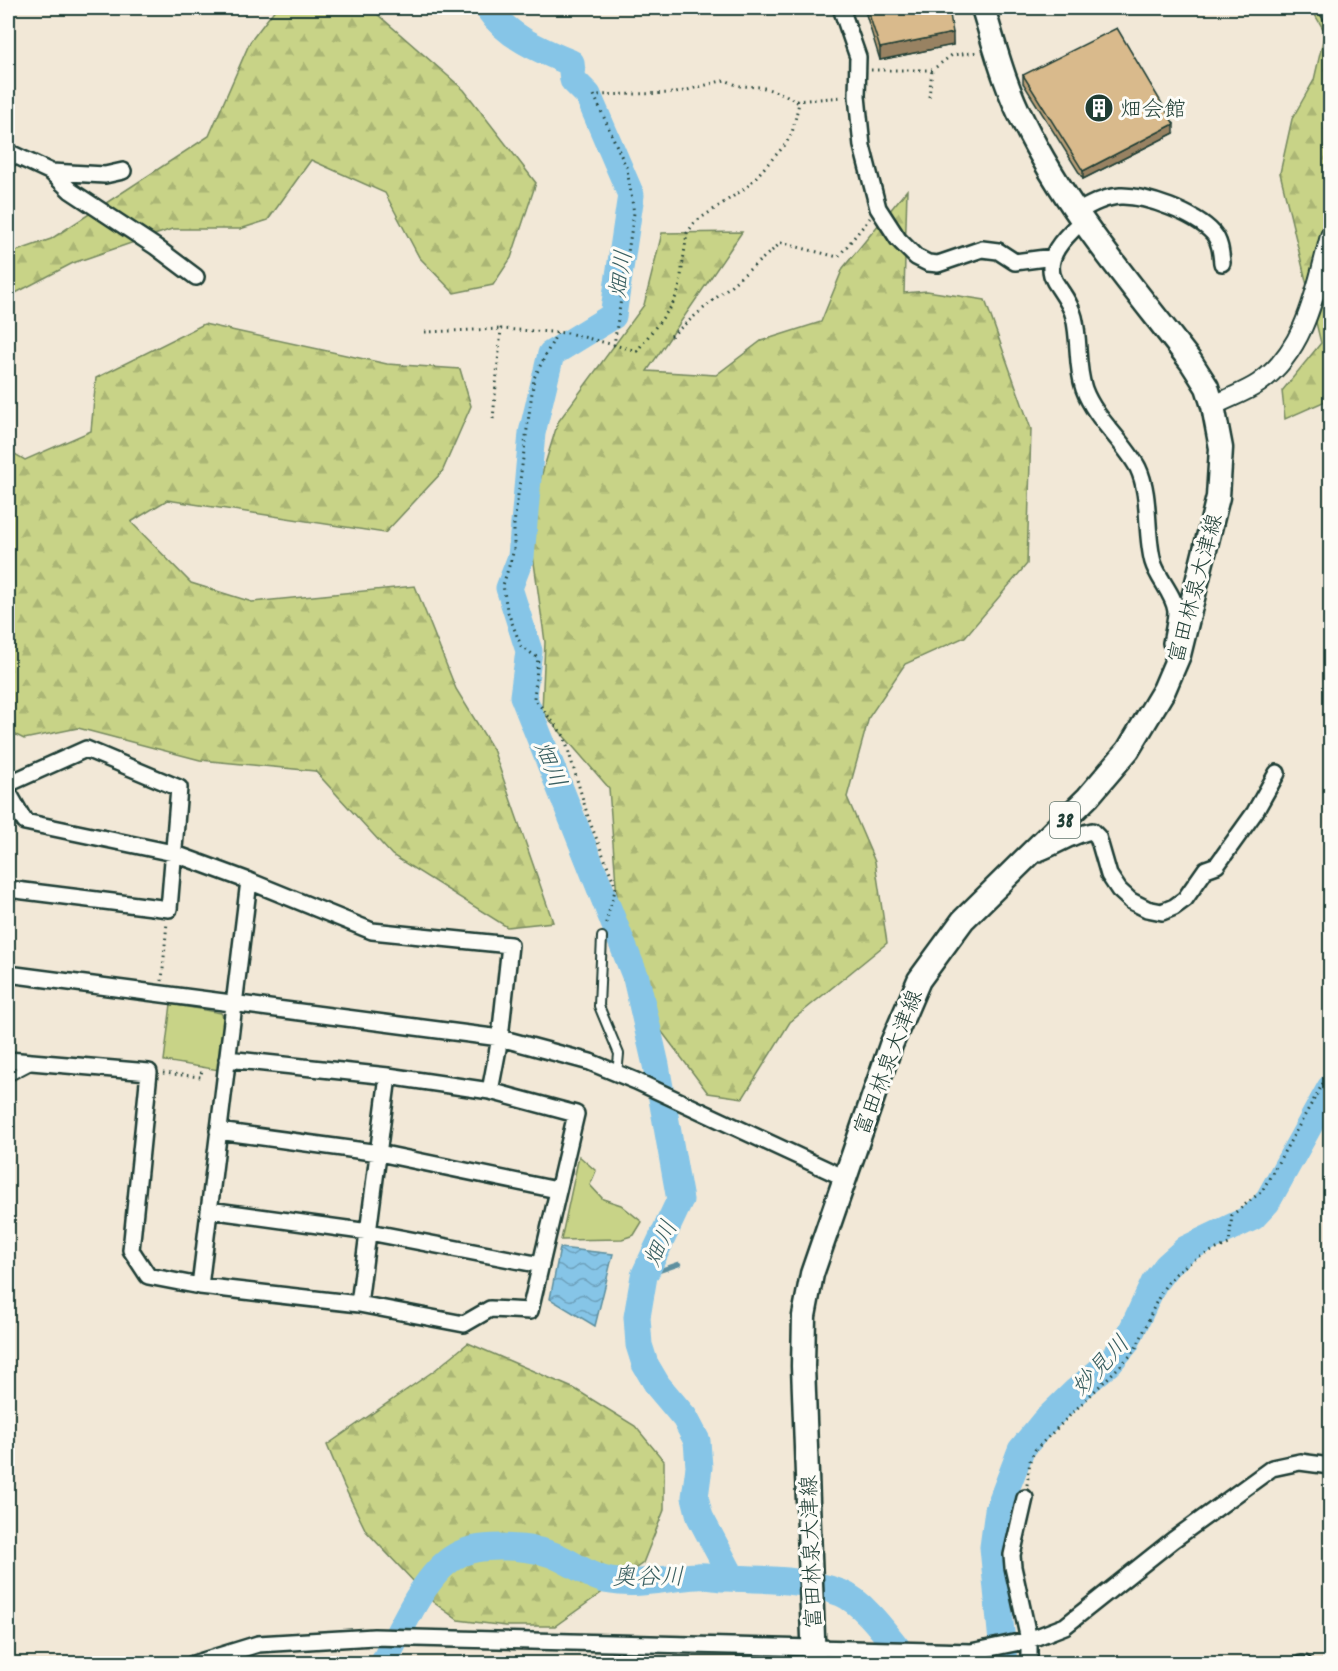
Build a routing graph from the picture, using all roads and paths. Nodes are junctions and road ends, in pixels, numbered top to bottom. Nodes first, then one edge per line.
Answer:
1 (841, 8) edge
2 (982, 8) edge
3 (1322, 8) edge
4 (1330, 20) edge
5 (996, 50) junction
6 (857, 70) junction
7 (932, 70) junction
8 (857, 96) junction
9 (929, 97) dead end
10 (796, 101) junction
11 (8, 152) edge
12 (123, 171) dead end
13 (51, 172) junction
14 (878, 208) junction
15 (1079, 216) junction
16 (1330, 236) edge
17 (1053, 257) junction
18 (1222, 263) dead end
19 (196, 277) dead end
20 (501, 329) junction
21 (425, 332) dead end
22 (557, 333) junction
23 (671, 336) dead end
24 (614, 345) dead end
25 (1213, 406) junction
26 (493, 419) dead end
27 (1179, 655) junction
28 (1277, 772) dead end
29 (8, 784) edge
30 (8, 792) edge
31 (172, 853) junction
32 (1028, 857) junction
33 (249, 881) junction
34 (8, 889) edge
35 (169, 909) junction
36 (602, 937) joint
37 (8, 974) edge
38 (162, 986) dead end
39 (234, 1003) junction
40 (500, 1038) junction
41 (227, 1059) junction
42 (8, 1060) edge
43 (35, 1062) junction
44 (202, 1067) dead end
45 (1330, 1071) edge
46 (162, 1073) dead end
47 (617, 1074) junction
48 (388, 1076) junction
49 (8, 1077) edge
50 (201, 1077) junction
51 (208, 1078) dead end
52 (489, 1091) junction
53 (218, 1131) junction
54 (379, 1153) junction
55 (845, 1178) junction
56 (557, 1191) junction
57 (209, 1210) junction
58 (369, 1232) junction
59 (540, 1265) junction
60 (200, 1286) junction
61 (359, 1304) junction
62 (1330, 1466) edge
63 (1025, 1498) joint
64 (1029, 1640) junction
65 (813, 1656) edge
66 (193, 1664) edge
67 (1029, 1664) edge

1 - 6 street
2 - 5 main road, 富田林泉大津線 / 38
3 - 4 lane
5 - 7 path
5 - 15 main road, 富田林泉大津線 / 38
6 - 7 path
6 - 8 street
7 - 9 path
8 - 10 path
8 - 14 street
10 - 22 path
10 - 24 path
11 - 13 street
12 - 13 street
13 - 19 street
14 - 17 street
14 - 23 path
15 - 17 street
15 - 18 street
15 - 25 main road, 富田林泉大津線 / 38
16 - 25 street
17 - 27 street
20 - 21 path
20 - 22 path
20 - 26 path
22 - 36 path
25 - 27 main road, 富田林泉大津線 / 38
27 - 32 main road, 富田林泉大津線 / 38
28 - 32 street
29 - 31 street
30 - 31 street
31 - 33 street
31 - 35 street
32 - 55 main road, 富田林泉大津線 / 38
33 - 39 street
33 - 40 street
34 - 35 street
35 - 38 path
36 - 47 lane
37 - 39 street
39 - 40 street
39 - 41 street
40 - 47 street
40 - 52 street
41 - 48 street
41 - 53 street
42 - 43 street
43 - 49 lane
43 - 60 street
44 - 50 path
45 - 63 path
46 - 50 path
47 - 55 street
48 - 52 street
48 - 54 street
50 - 51 path
52 - 56 street
53 - 54 street
53 - 57 street
54 - 56 street
54 - 58 street
55 - 65 main road, 富田林泉大津線 / 38
56 - 59 street
57 - 58 street
57 - 60 street
58 - 59 street
58 - 61 street
59 - 61 street
60 - 61 street
62 - 64 street
63 - 64 street
64 - 65 street
64 - 67 street
65 - 66 street

